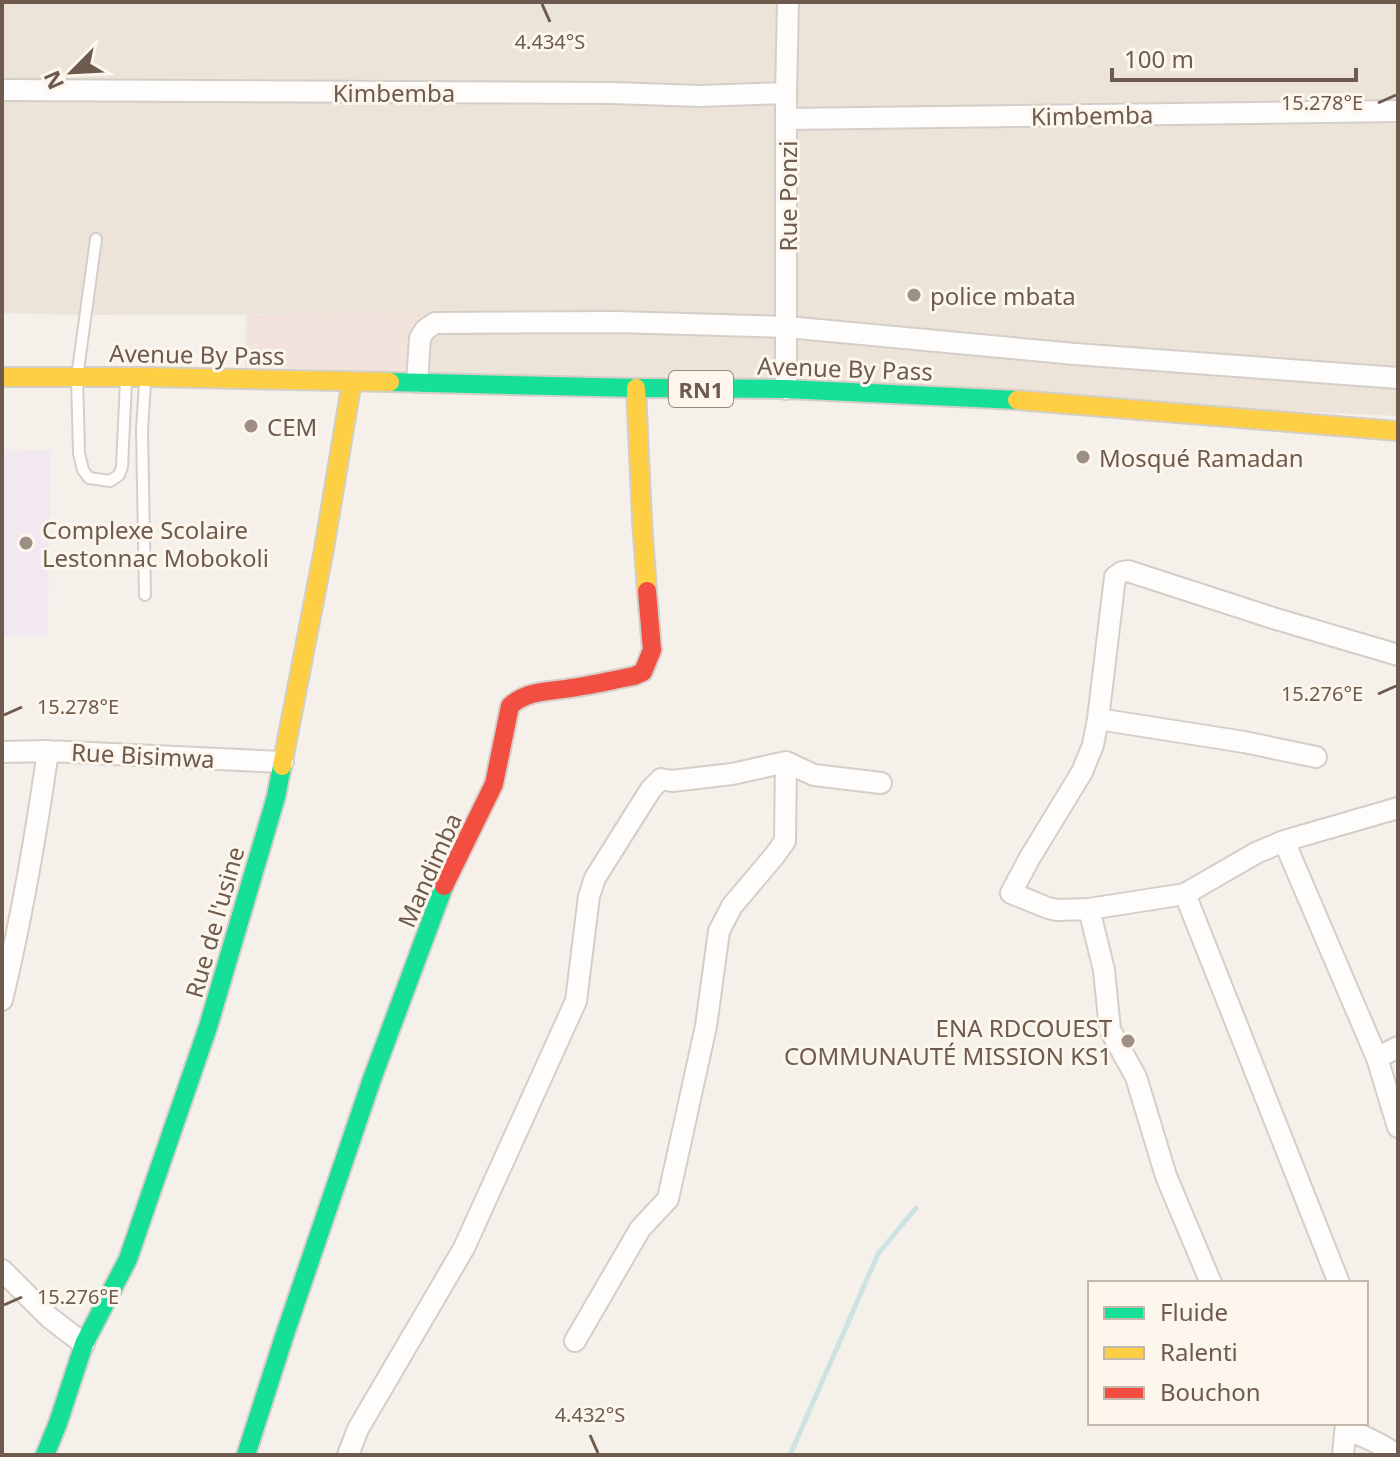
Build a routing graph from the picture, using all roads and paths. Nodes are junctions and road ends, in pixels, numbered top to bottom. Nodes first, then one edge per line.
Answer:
1 (788, 2) edge
2 (2, 90) edge
3 (786, 93) junction
4 (1398, 111) edge
5 (786, 119) junction
6 (96, 239) dead end
7 (787, 327) junction
8 (2, 377) edge
9 (77, 377) junction
10 (126, 377) junction
11 (146, 377) junction
12 (1398, 378) edge
13 (352, 381) junction
14 (417, 382) junction
15 (636, 388) junction
16 (786, 389) junction
17 (1398, 431) edge
18 (145, 595) dead end
19 (1398, 655) edge
20 (1098, 719) junction
21 (48, 751) junction
22 (2, 752) edge
23 (1316, 757) dead end
24 (283, 762) junction
25 (786, 762) junction
26 (881, 783) dead end
27 (1398, 808) edge
28 (1284, 841) junction
29 (1185, 894) junction
30 (1089, 909) junction
31 (2, 1000) edge
32 (1398, 1047) edge
33 (1377, 1058) junction
34 (1398, 1127) edge
35 (2, 1270) edge
36 (1210, 1281) edge
37 (1338, 1281) edge
38 (575, 1341) dead end
39 (84, 1344) junction
40 (1346, 1425) edge
41 (45, 1455) edge
42 (246, 1455) edge
43 (348, 1455) edge
44 (1343, 1455) edge
45 (1396, 1455) edge

1 - 3 street, Rue Ponzi
2 - 3 street, Kimbemba
3 - 5 street, Rue Ponzi
4 - 5 street, Kimbemba
5 - 7 street, Rue Ponzi
6 - 9 lane
7 - 12 street
7 - 14 street
7 - 16 street, Rue Ponzi
8 - 9 main road, Avenue By Pass / RN1
9 - 10 main road, Avenue By Pass / RN1
9 - 10 lane
10 - 11 main road, Avenue By Pass / RN1
11 - 13 main road, Avenue By Pass / RN1
11 - 18 lane
13 - 14 main road, Avenue By Pass / RN1
13 - 24 main road, Rue de l'usine
14 - 15 main road, Avenue By Pass / RN1
15 - 16 main road, Avenue By Pass / RN1
15 - 42 main road, Mandimba
16 - 17 main road, Avenue By Pass / RN1
19 - 20 street
20 - 23 street
20 - 30 street
21 - 22 street, Rue Bisimwa
21 - 24 street, Rue Bisimwa
21 - 31 street
24 - 39 main road, Rue de l'usine
25 - 26 street
25 - 38 street
25 - 43 street
27 - 28 street
28 - 29 street
28 - 33 street
29 - 30 street
29 - 37 street
30 - 36 street
32 - 33 street
33 - 34 street
35 - 39 street
39 - 41 main road, Rue de l'usine
40 - 44 street
40 - 45 street

